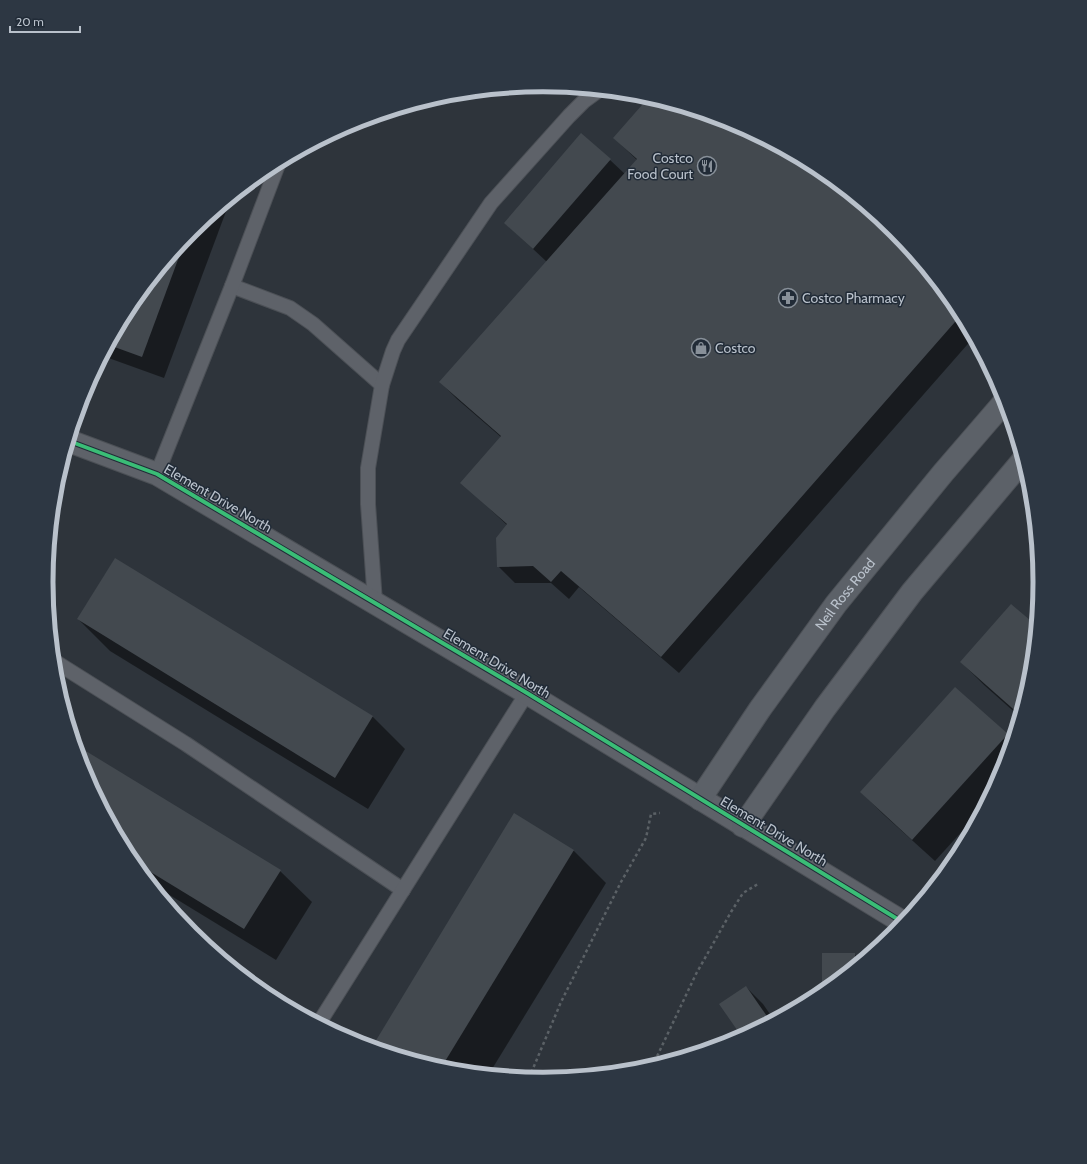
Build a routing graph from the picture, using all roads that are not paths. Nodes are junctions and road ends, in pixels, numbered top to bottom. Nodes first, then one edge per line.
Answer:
1 (593, 95) edge
2 (276, 171) edge
3 (232, 286) junction
4 (382, 385) junction
5 (1001, 406) edge
6 (74, 443) edge
7 (1019, 464) edge
8 (157, 474) junction
9 (374, 602) junction
10 (60, 665) edge
11 (527, 693) junction
12 (700, 799) junction
13 (743, 826) junction
14 (403, 890) junction
15 (899, 920) edge
16 (321, 1019) edge

1 - 4 lane
2 - 3 lane
3 - 4 lane
3 - 8 lane
4 - 9 lane
5 - 12 main road, Neil Ross Road
6 - 8 street, Element Drive North
7 - 13 main road
8 - 9 street, Element Drive North
9 - 11 street, Element Drive North
10 - 14 lane
11 - 12 street, Element Drive North
11 - 14 lane
12 - 13 street, Element Drive North
13 - 15 street, Element Drive North
14 - 16 lane

